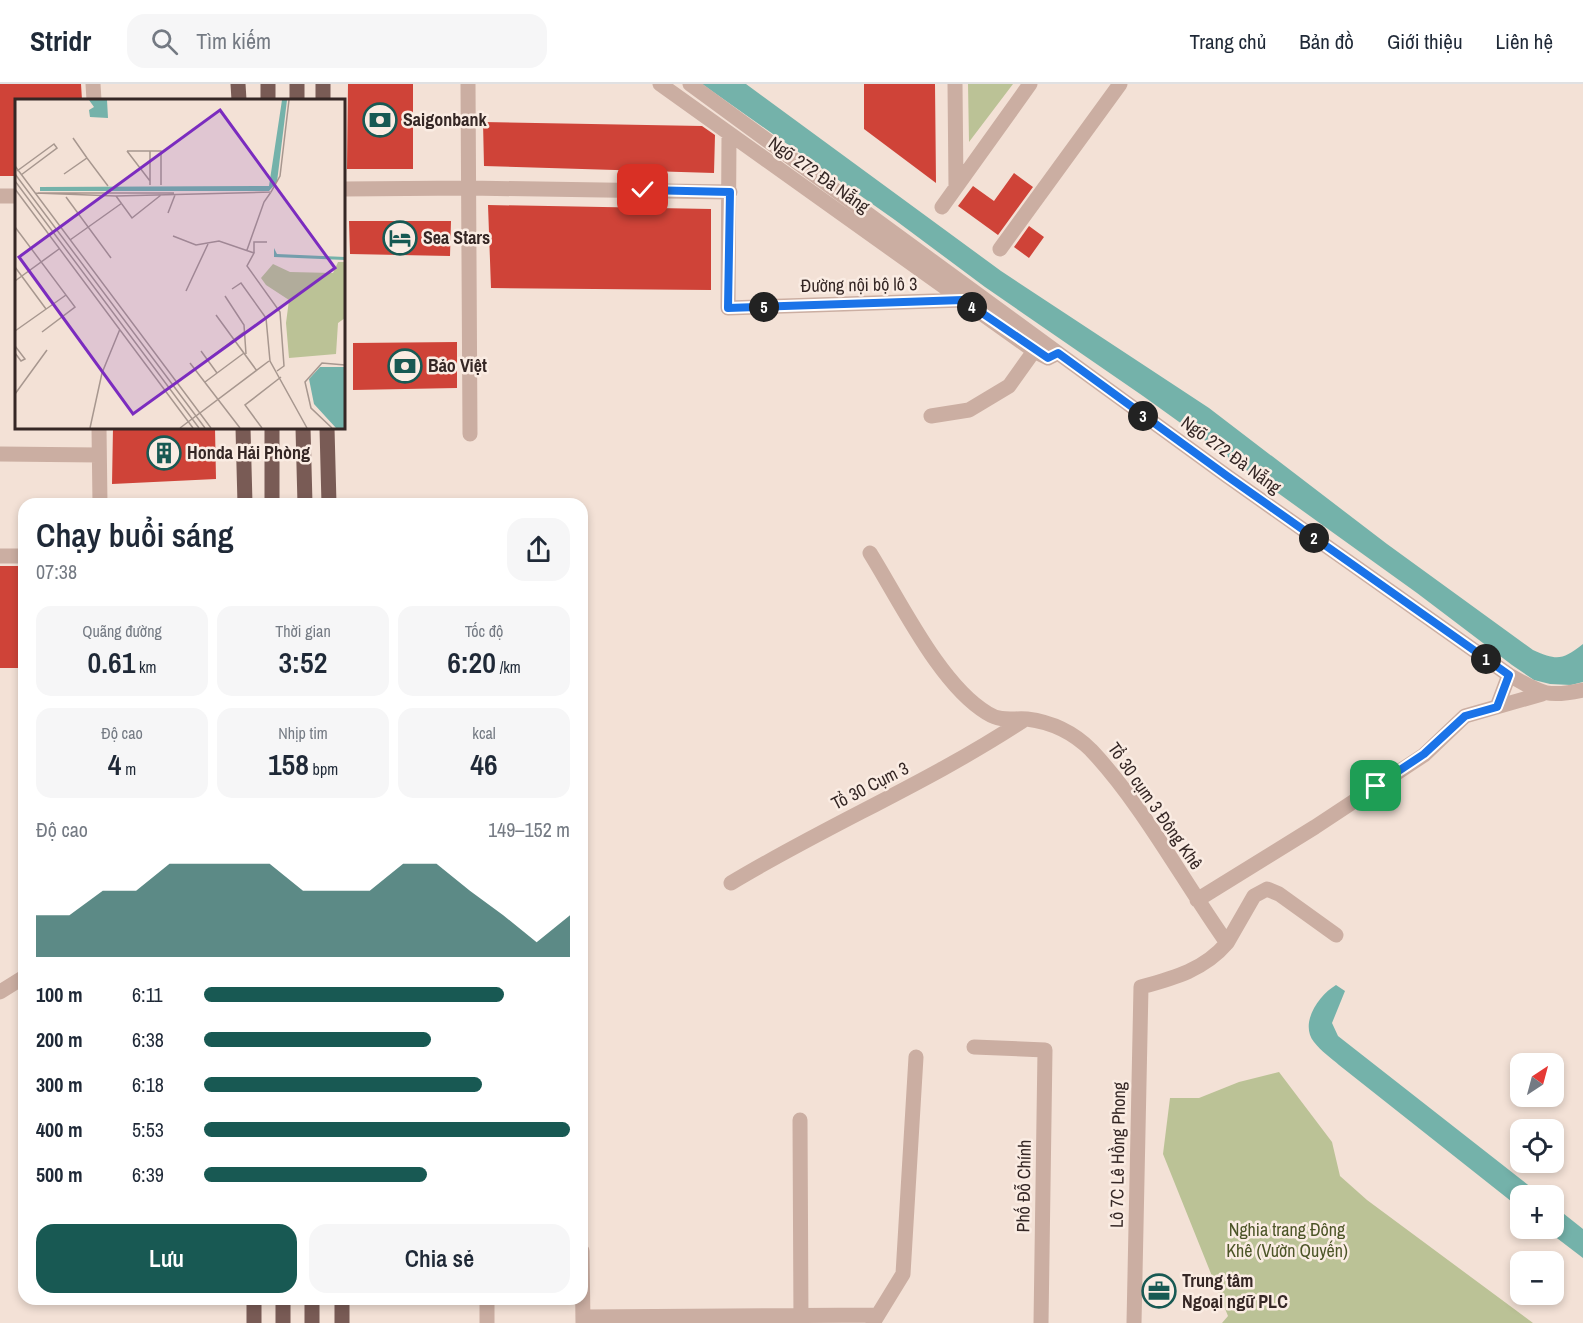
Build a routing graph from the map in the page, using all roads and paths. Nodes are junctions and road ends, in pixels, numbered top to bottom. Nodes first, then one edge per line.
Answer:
1 (93, 84) edge
2 (238, 84) edge
3 (468, 84) edge
4 (660, 84) edge
5 (690, 84) edge
6 (955, 84) edge
7 (1030, 84) edge
8 (1120, 84) edge
9 (94, 99) edge
10 (239, 99) edge
11 (729, 135) junction
12 (956, 187) junction
13 (470, 188) junction
14 (345, 189) edge
15 (730, 192) junction
16 (942, 207) dead end
17 (1000, 249) dead end
18 (963, 300) junction
19 (1034, 351) junction
20 (1058, 353) junction
21 (931, 416) dead end
22 (99, 429) edge
23 (243, 429) edge
24 (272, 429) edge
25 (303, 429) edge
26 (327, 429) edge
27 (471, 434) dead end
28 (0, 454) edge
29 (99, 454) junction
30 (100, 498) edge
31 (244, 498) edge
32 (272, 498) edge
33 (305, 498) edge
34 (329, 498) edge
35 (870, 554) dead end
36 (0, 556) edge
37 (18, 556) edge
38 (1509, 675) junction
39 (1583, 690) edge
40 (1542, 694) junction
41 (1497, 707) junction
42 (1025, 719) junction
43 (1263, 860) junction
44 (731, 883) dead end
45 (1254, 896) junction
46 (1197, 900) junction
47 (1335, 935) dead end
48 (1227, 943) junction
49 (18, 981) edge
50 (0, 992) edge
51 (975, 1047) dead end
52 (916, 1057) dead end
53 (800, 1120) dead end
54 (254, 1305) edge
55 (283, 1305) edge
56 (312, 1305) edge
57 (342, 1305) edge
58 (487, 1305) edge
59 (583, 1305) edge
60 (801, 1319) edge
61 (876, 1319) edge
62 (583, 1320) edge
63 (254, 1323) edge
64 (283, 1323) edge
65 (312, 1323) edge
66 (342, 1323) edge
67 (488, 1323) edge
68 (1042, 1323) edge
69 (1134, 1323) edge

1 - 9 street
2 - 10 main road
3 - 13 street
4 - 11 street, Ngõ 272 Đà Nẵng
5 - 20 street, Ngõ 272 Đà Nẵng
6 - 12 street
7 - 12 street
8 - 17 street
11 - 15 street, Đường nội bộ lô 3
11 - 18 street, Ngõ 272 Đà Nẵng
12 - 16 street
13 - 14 street
13 - 15 street
13 - 27 street
15 - 18 street, Đường nội bộ lô 3
18 - 19 street, Ngõ 272 Đà Nẵng
19 - 20 street
19 - 21 street
20 - 38 street, Ngõ 272 Đà Nẵng
22 - 29 street
23 - 31 main road
24 - 32 main road
25 - 33 main road
26 - 34 main road
28 - 29 street
29 - 30 street
35 - 42 street, Tổ 30 cụm 3 Đông Khê
36 - 37 street
38 - 40 street, Ngõ 272 Đà Nẵng
38 - 41 street
39 - 40 street
40 - 41 street
41 - 43 street
42 - 44 street, Tổ 30 Cụm 3
42 - 46 street, Tổ 30 cụm 3 Đông Khê
43 - 45 street
43 - 46 street
45 - 47 street
45 - 48 street
46 - 48 street, Tổ 30 cụm 3 Đông Khê
48 - 69 street, Lô 7C Lê Hồng Phong
49 - 50 street
51 - 68 street, Phố Đỗ Chính
52 - 61 street
53 - 60 street
54 - 63 main road
55 - 64 main road
56 - 65 main road
57 - 66 main road
58 - 67 street
59 - 62 street
60 - 61 street
60 - 62 street

